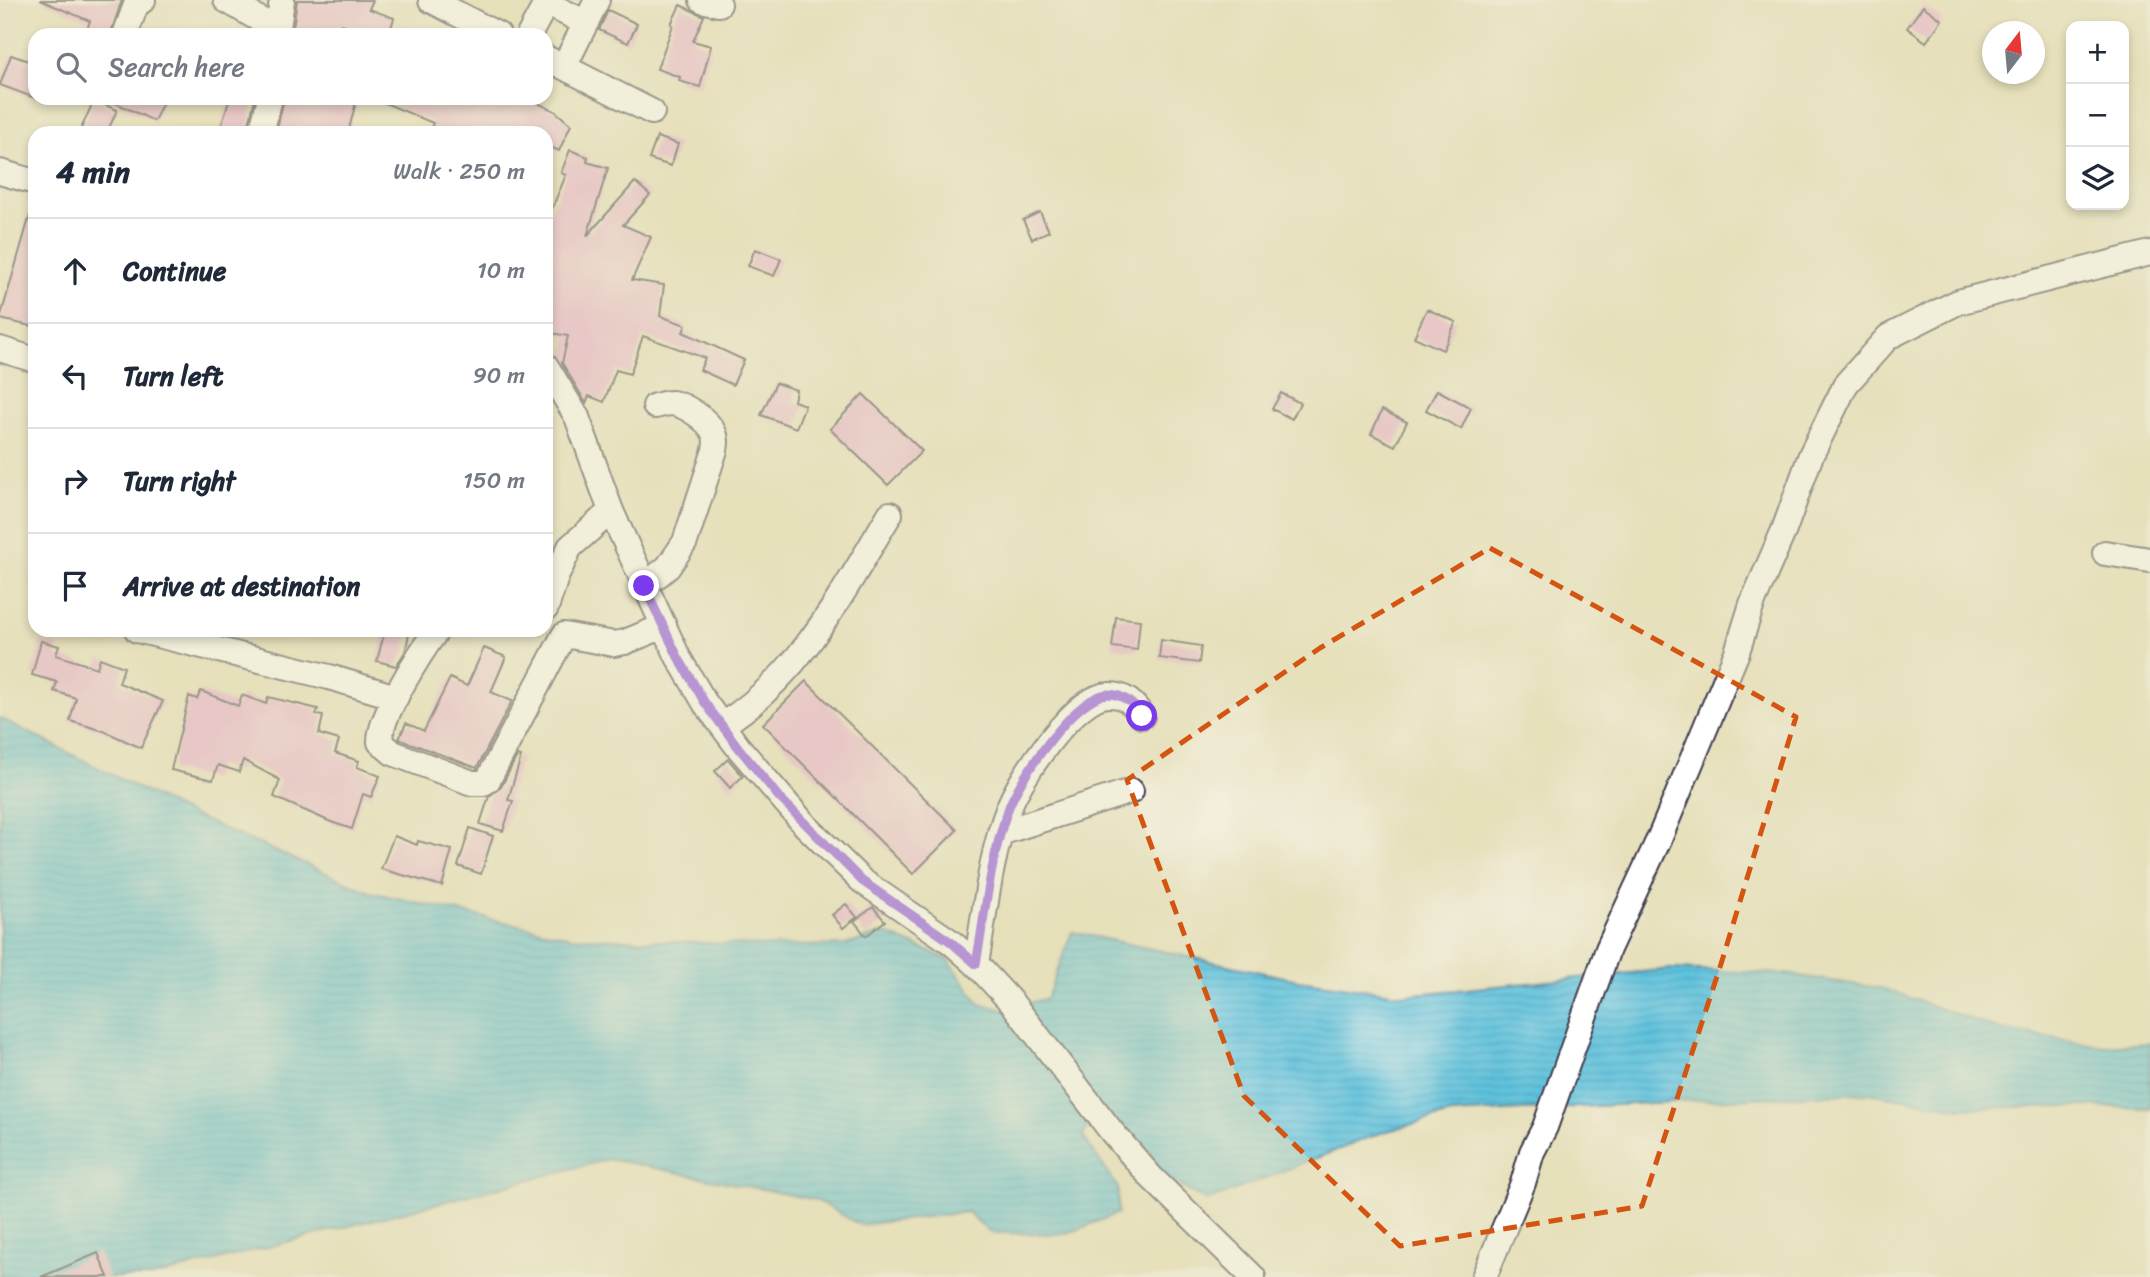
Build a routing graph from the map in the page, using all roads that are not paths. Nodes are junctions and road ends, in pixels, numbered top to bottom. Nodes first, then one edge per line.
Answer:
1 (143, 0) edge
2 (226, 0) edge
3 (282, 0) edge
4 (431, 0) edge
5 (597, 0) edge
6 (547, 2) edge
7 (586, 23) junction
8 (128, 28) edge
9 (270, 28) edge
10 (277, 28) edge
11 (485, 28) edge
12 (533, 28) edge
13 (555, 63) edge
14 (268, 105) edge
15 (652, 111) dead end
16 (263, 126) edge
17 (0, 172) edge
18 (28, 180) edge
19 (2150, 253) edge
20 (0, 349) edge
21 (28, 358) edge
22 (553, 378) edge
23 (655, 406) dead end
24 (611, 511) junction
25 (890, 514) dead end
26 (2105, 553) dead end
27 (2150, 560) edge
28 (553, 586) edge
29 (644, 586) junction
30 (664, 626) junction
31 (555, 632) edge
32 (167, 637) edge
33 (433, 637) edge
34 (553, 637) edge
35 (396, 696) junction
36 (1142, 716) dead end
37 (722, 725) junction
38 (1131, 791) dead end
39 (1000, 833) junction
40 (976, 964) junction
41 (1253, 1277) edge
42 (1485, 1277) edge

1 - 8 street
2 - 9 street
3 - 10 street
4 - 11 street
5 - 7 street
6 - 7 street
6 - 12 street
7 - 13 street
13 - 15 street
14 - 16 street
17 - 18 street
19 - 42 street
20 - 21 street
22 - 24 street
23 - 29 street
24 - 28 street
24 - 29 street
25 - 37 street
26 - 27 street
29 - 30 street
30 - 31 street
30 - 37 street
32 - 35 street
33 - 35 street
34 - 35 street
36 - 39 street
37 - 40 street
38 - 39 street
39 - 40 street
40 - 41 street

